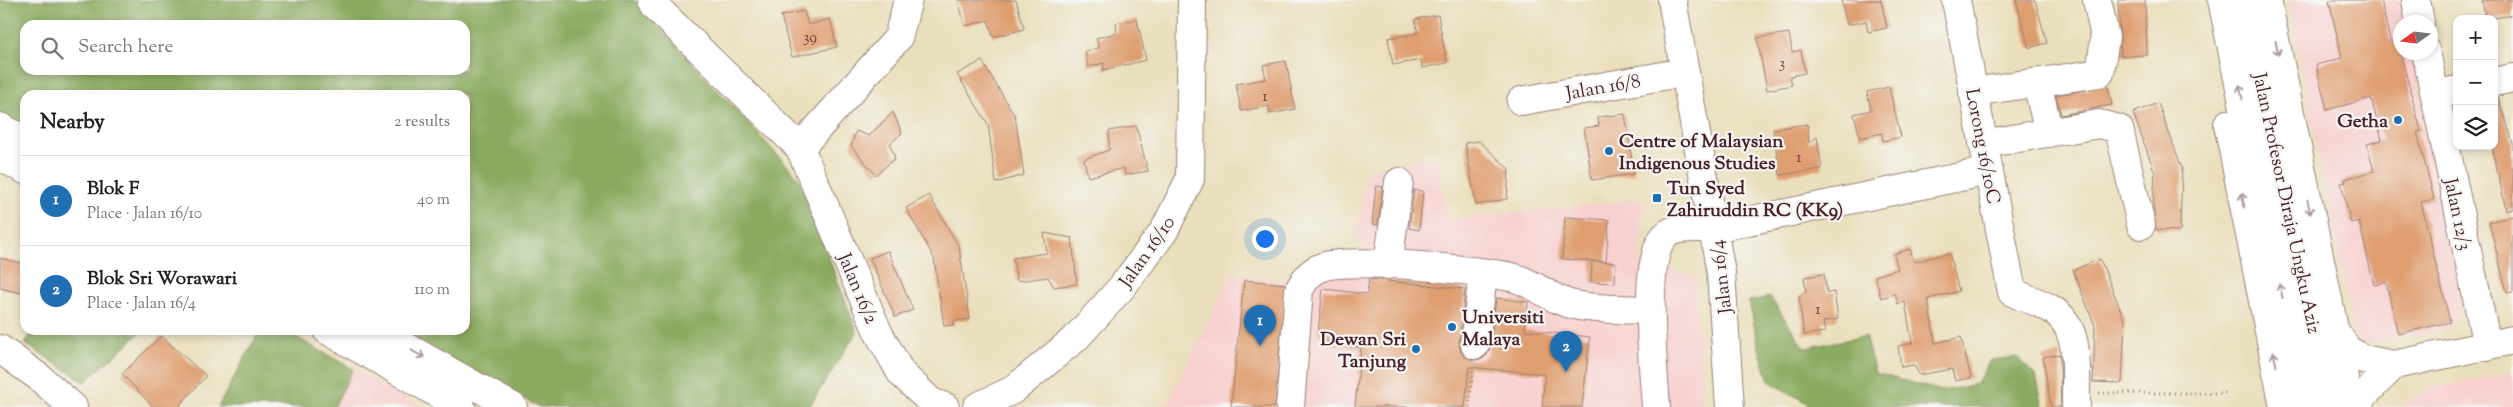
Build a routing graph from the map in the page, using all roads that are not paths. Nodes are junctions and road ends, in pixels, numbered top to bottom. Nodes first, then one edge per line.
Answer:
1 (652, 0) edge
2 (908, 0) edge
3 (1192, 0) edge
4 (1672, 0) edge
5 (1956, 0) edge
6 (2097, 0) edge
7 (2203, 0) edge
8 (2222, 0) edge
9 (2246, 0) edge
10 (2267, 0) edge
11 (2416, 0) edge
12 (2419, 15) edge
13 (2430, 60) edge
14 (1685, 72) junction
15 (2513, 78) edge
16 (2498, 81) edge
17 (2037, 83) junction
18 (1973, 92) junction
19 (2446, 93) edge
20 (1521, 101) dead end
21 (0, 127) edge
22 (2049, 133) junction
23 (20, 137) edge
24 (2262, 137) junction
25 (1983, 144) junction
26 (800, 148) junction
27 (0, 156) edge
28 (20, 167) edge
29 (1989, 171) junction
30 (1399, 182) dead end
31 (2141, 225) dead end
32 (1714, 228) junction
33 (1388, 265) junction
34 (1483, 273) junction
35 (1650, 310) junction
36 (2335, 331) junction
37 (336, 335) edge
38 (385, 335) edge
39 (2500, 343) edge
40 (1475, 345) road end
41 (0, 348) edge
42 (2394, 365) junction
43 (2076, 399) road end
44 (73, 407) edge
45 (461, 407) edge
46 (513, 407) edge
47 (944, 407) edge
48 (977, 407) edge
49 (1290, 407) edge
50 (1656, 407) edge
51 (1730, 407) edge
52 (2284, 407) edge
53 (2305, 407) edge
54 (2329, 407) edge
55 (2350, 407) edge
56 (2356, 407) edge

1 - 26 street, Jalan 16/2
2 - 26 street
3 - 48 street, Jalan 16/10
4 - 14 street, Jalan 16/4
5 - 18 street, Lorong 16/10C
6 - 17 street
52 -> 7 street
24 -> 8 street, Jalan Profesor Diraja Ungku Aziz
9 - 24 street, Jalan Profesor Diraja Ungku Aziz
10 -> 36 street
11 - 12 street
13 - 19 street, Jalan 12/3
14 - 20 street, Jalan 16/8
14 - 32 street, Jalan 16/4
15 - 16 street
17 - 18 street
17 - 22 street
18 - 25 street, Lorong 16/10C
19 - 39 street, Jalan 12/3
21 - 23 street
22 - 25 street
22 - 31 street
53 -> 24 street, Jalan Profesor Diraja Ungku Aziz
24 - 54 street, Jalan Profesor Diraja Ungku Aziz
25 - 29 street, Lorong 16/10C
26 - 47 street, Jalan 16/2
27 - 28 street
29 - 32 street
29 - 43 street, Lorong 16/10C
30 - 33 street
32 - 35 street
32 - 51 street, Jalan 16/4
33 - 34 street
33 - 49 street
34 - 35 street
34 - 40 street
35 - 50 street
36 - 42 street
36 - 55 street
37 - 45 street
38 -> 46 street
39 - 42 street
41 - 44 street
42 - 56 street

